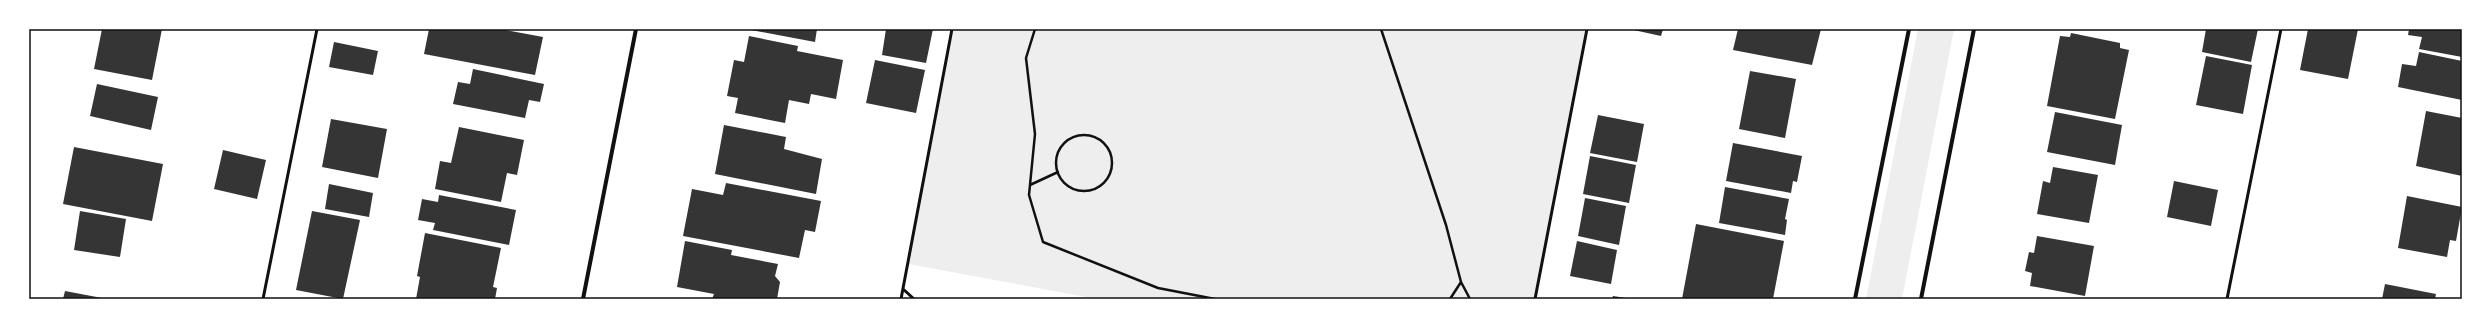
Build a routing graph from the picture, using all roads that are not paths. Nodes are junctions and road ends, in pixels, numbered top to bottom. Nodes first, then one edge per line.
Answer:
1 (317, 29) edge
2 (636, 29) edge
3 (952, 29) edge
4 (1587, 29) edge
5 (1909, 29) edge
6 (1974, 29) edge
7 (2281, 29) edge
8 (903, 289) junction
9 (263, 299) edge
10 (583, 299) edge
11 (902, 299) edge
12 (914, 299) edge
13 (1535, 299) edge
14 (1856, 299) edge
15 (1921, 299) edge
16 (2228, 299) edge

1 - 9 lane
2 - 10 street
3 - 8 lane
4 - 13 lane
5 - 14 street
6 - 15 street
7 - 16 lane
8 - 11 lane
8 - 12 lane

